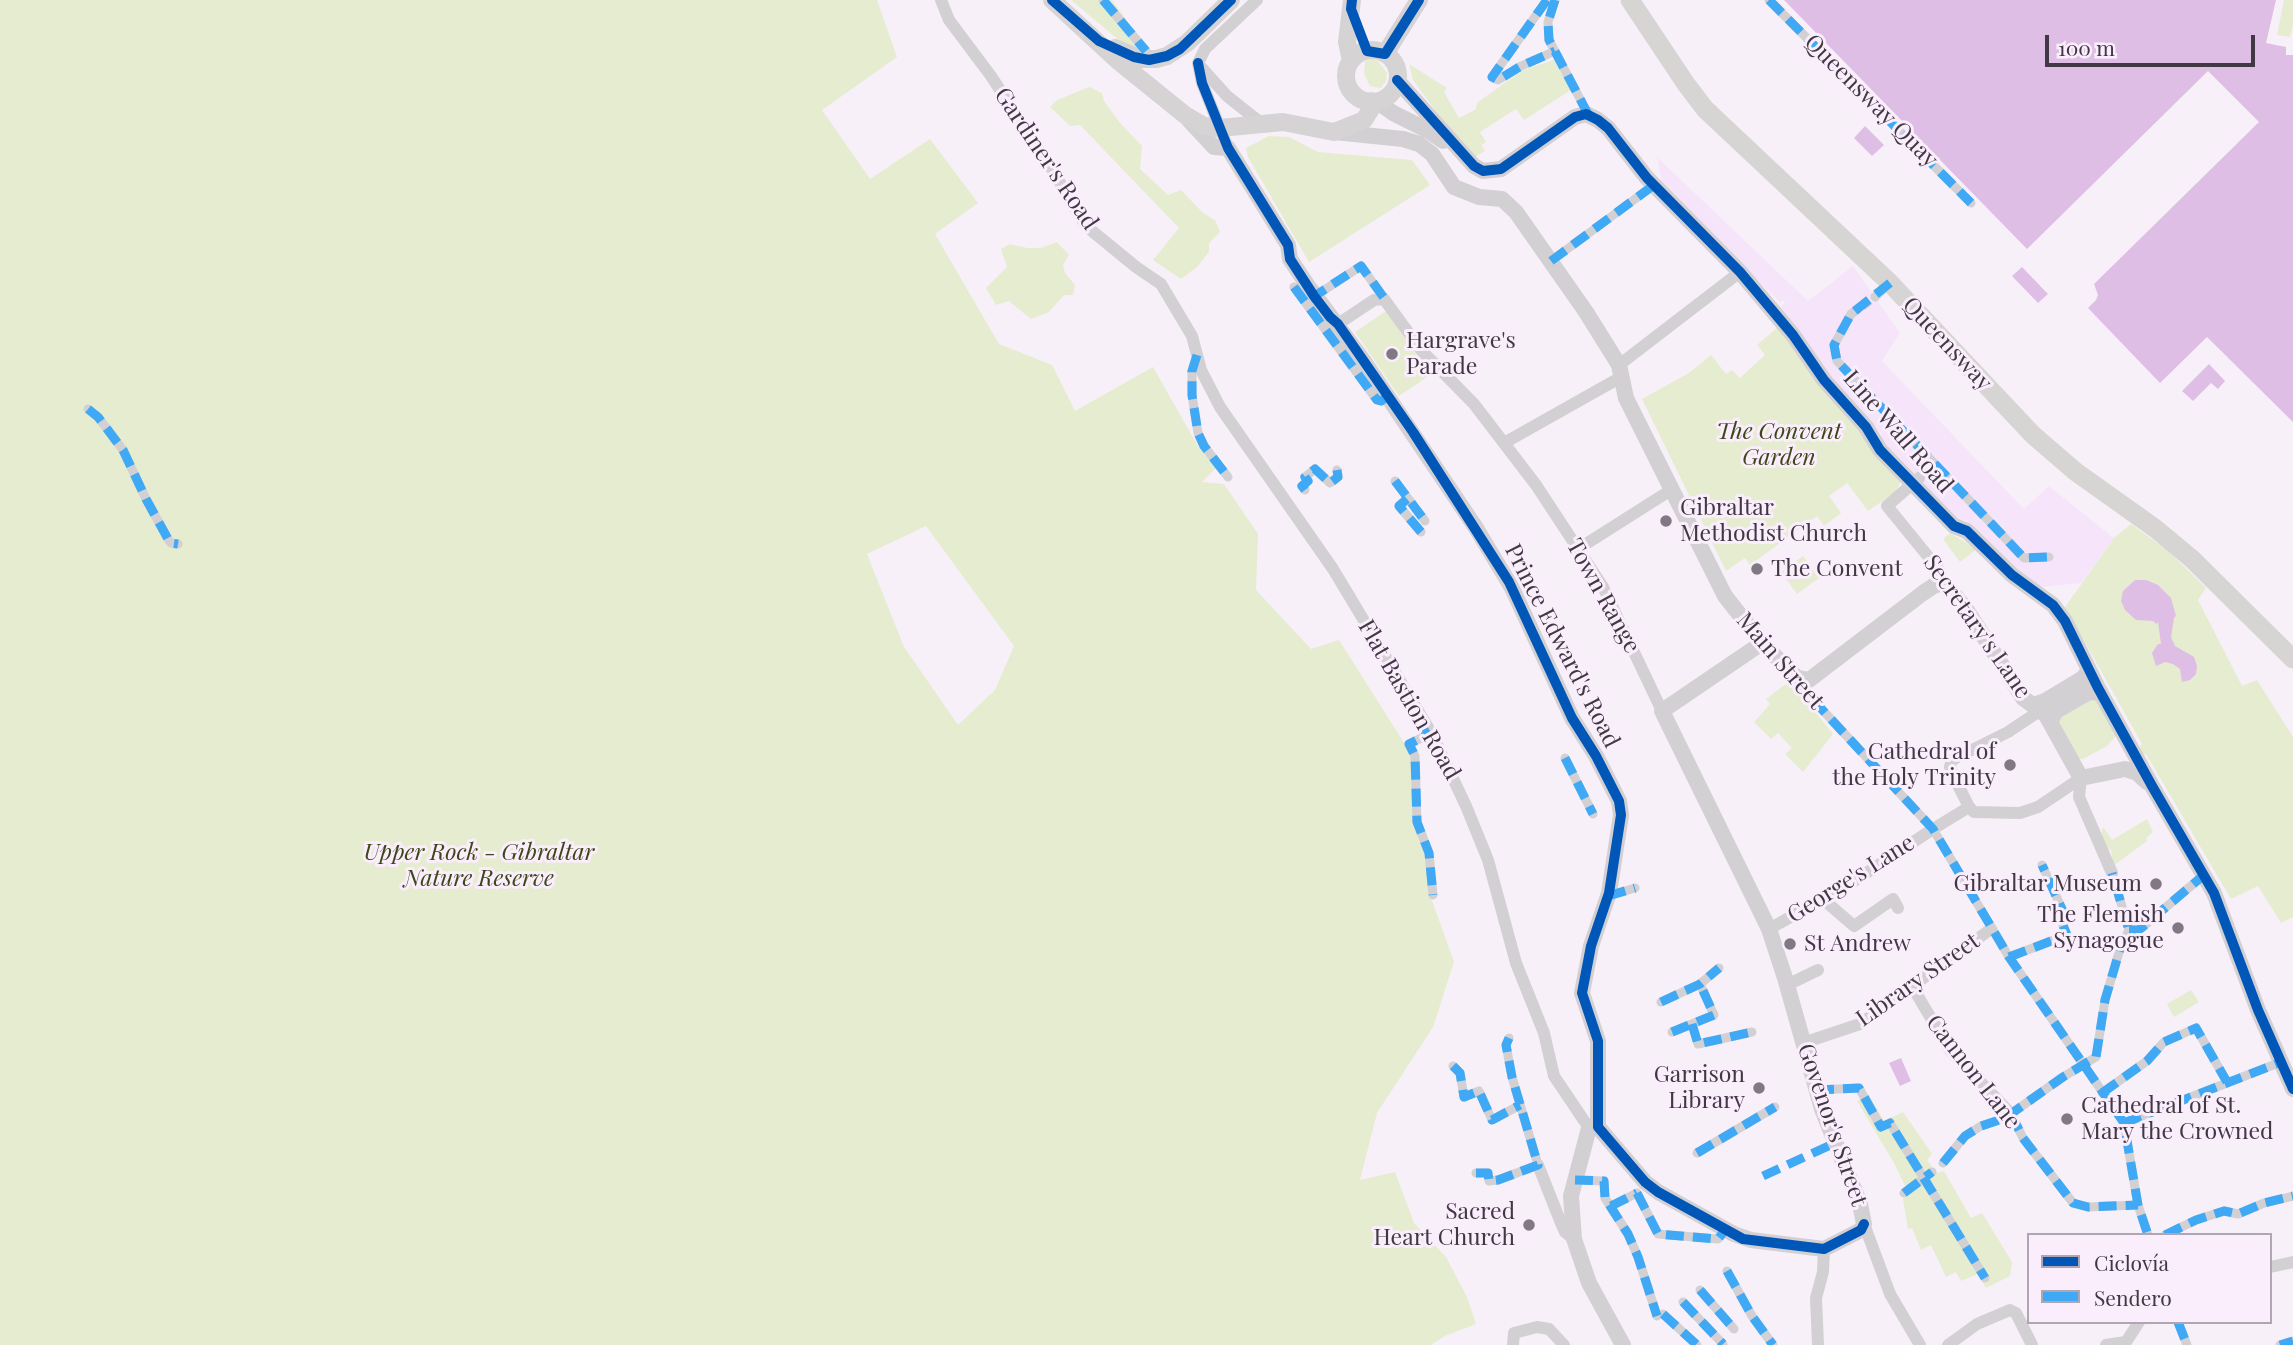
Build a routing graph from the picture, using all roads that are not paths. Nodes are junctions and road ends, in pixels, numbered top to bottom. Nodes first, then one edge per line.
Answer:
1 (941, 0) edge
2 (1052, 0) edge
3 (1103, 0) edge
4 (1231, 0) edge
5 (1257, 0) edge
6 (1419, 0) edge
7 (1547, 0) edge
8 (1555, 0) edge
9 (1630, 0) edge
10 (1769, 0) edge
11 (1352, 5) edge
12 (1099, 41) junction
13 (1555, 51) junction
14 (1376, 52) junction
15 (1138, 53) junction
16 (1351, 61) junction
17 (1198, 63) junction
18 (1397, 80) junction
19 (1374, 101) junction
20 (1185, 115) junction
21 (1589, 116) junction
22 (1261, 123) junction
23 (1220, 128) junction
24 (1335, 132) junction
25 (1228, 148) junction
26 (1501, 169) junction
27 (1654, 185) junction
28 (1502, 199) junction
29 (1971, 203) dead end
30 (1551, 261) junction
31 (1740, 272) junction
32 (1890, 283) junction
33 (1294, 288) dead end
34 (1875, 297) tunnel mouth
35 (1310, 299) junction
36 (1387, 302) junction
37 (1851, 314) tunnel mouth
38 (1338, 324) junction
39 (1192, 336) joint
40 (1197, 355) junction
41 (1621, 371) junction
42 (1388, 396) junction
43 (88, 409) dead end
44 (1504, 443) junction
45 (1336, 470) dead end
46 (1228, 477) dead end
47 (1395, 481) dead end
48 (1915, 481) junction
49 (1305, 490) dead end
50 (1671, 490) junction
51 (1407, 499) junction
52 (1425, 521) dead end
53 (1421, 532) dead end
54 (178, 544) dead end
55 (1578, 548) junction
56 (2049, 557) dead end
57 (1941, 584) junction
58 (1762, 643) junction
59 (2293, 659) edge
60 (2089, 670) junction
61 (1797, 678) junction
62 (2101, 693) junction
63 (1662, 711) junction
64 (2042, 712) junction
65 (1426, 724) junction
66 (1565, 758) dead end
67 (2081, 778) junction
68 (2152, 786) junction
69 (1969, 807) junction
70 (1593, 814) dead end
71 (1933, 828) junction
72 (2042, 865) dead end
73 (2112, 873) joint
74 (2205, 874) junction
75 (1635, 888) dead end
76 (1433, 895) dead end
77 (1608, 896) junction
78 (1824, 900) junction
79 (1898, 908) dead end
80 (1769, 929) junction
81 (1991, 929) junction
82 (2129, 930) junction
83 (2009, 957) junction
84 (1719, 968) dead end
85 (1818, 970) dead end
86 (1786, 982) junction
87 (1700, 984) junction
88 (1913, 988) junction
89 (1661, 1002) dead end
90 (1692, 1024) junction
91 (1672, 1032) dead end
92 (1752, 1032) dead end
93 (1509, 1038) dead end
94 (1803, 1043) junction
95 (2281, 1062) junction
96 (1453, 1066) dead end
97 (2083, 1066) junction
98 (2227, 1082) junction
99 (2293, 1088) edge
100 (1816, 1090) junction
101 (2102, 1093) junction
102 (1520, 1105) junction
103 (1775, 1107) dead end
104 (2011, 1114) junction
105 (2124, 1124) junction
106 (1598, 1127) junction
107 (1697, 1153) dead end
108 (1943, 1163) dead end
109 (1538, 1166) junction
110 (1932, 1172) dead end
111 (1476, 1173) dead end
112 (1924, 1179) junction
113 (1575, 1180) junction
114 (1641, 1188) junction
115 (1904, 1194) dead end
116 (2293, 1196) edge
117 (2138, 1205) junction
118 (1611, 1206) junction
119 (1864, 1224) junction
120 (1726, 1229) junction
121 (2147, 1233) edge
122 (2169, 1233) edge
123 (1574, 1239) junction
124 (1824, 1249) junction
125 (2293, 1262) edge
126 (2272, 1267) edge
127 (1727, 1271) dead end
128 (1985, 1278) dead end
129 (1700, 1290) dead end
130 (1683, 1301) dead end
131 (2138, 1324) edge
132 (2179, 1324) edge
133 (1734, 1329) dead end
134 (2293, 1341) edge
135 (1723, 1344) edge
136 (2127, 1344) edge
137 (1513, 1345) edge
138 (1564, 1345) edge
139 (1623, 1345) edge
140 (1698, 1345) edge
141 (1773, 1345) edge
142 (1818, 1345) edge
143 (1920, 1345) edge
144 (1948, 1345) edge
145 (2032, 1345) edge
146 (2106, 1345) edge
147 (2187, 1345) edge
148 (2280, 1345) edge

1 - 39 street, Gardiner's Road
2 - 12 main road
3 - 15 street
4 - 15 main road
5 - 17 street
6 - 14 main road
7 - 13 street
8 - 13 street
9 - 32 main road, Queensway
10 - 29 street, Queensway Quay
11 - 14 main road
11 - 16 main road
12 - 15 main road
12 - 20 main road
13 - 21 street
14 - 16 main road
14 - 18 main road
16 - 19 main road
17 - 22 street
17 - 23 street
18 - 19 main road
18 - 26 street
19 - 24 main road
19 - 28 street, Main Street
20 - 23 main road
20 - 25 street
21 - 26 street
21 - 27 street, Line Wall Road
22 - 23 main road
22 - 24 main road
23 - 25 street
24 - 28 street
25 - 35 street, Prince Edward's Road
26 - 28 street
27 - 30 street
27 - 31 street, Line Wall Road
28 - 30 street, Main Street
30 - 41 street, Main Street
31 - 41 street
31 - 48 street, Line Wall Road
32 - 34 street
32 - 59 main road, Queensway
33 - 35 street
35 - 36 street
35 - 38 street, Prince Edward's Road
35 - 42 street
36 - 38 street
36 - 44 street, Town Range
37 - 56 street
38 - 42 street, Prince Edward's Road
39 - 40 street, Flat Bastion Road
40 - 46 street
40 - 65 street, Flat Bastion Road
41 - 44 street
41 - 50 street, Main Street
42 - 77 street, Prince Edward's Road
43 - 54 street
44 - 55 street, Town Range
45 - 49 street
47 - 51 street
48 - 57 street, Secretary's Lane
48 - 60 street, Line Wall Road
50 - 55 street
50 - 58 street, Main Street
51 - 52 street
51 - 53 street
55 - 63 street, Town Range
57 - 61 street
57 - 64 street, Secretary's Lane
58 - 61 street, Main Street
58 - 63 street
60 - 62 street, Line Wall Road
60 - 64 street
61 - 71 street, Main Street
62 - 64 street
62 - 68 street, Line Wall Road
63 - 80 street, Town Range
64 - 67 street, Secretary's Lane
64 - 69 street
65 - 76 street
65 - 106 street, Flat Bastion Road
66 - 70 street
67 - 68 street
67 - 69 street
67 - 73 street
68 - 74 street, Line Wall Road
69 - 71 street, George's Lane
71 - 78 street, George's Lane
71 - 81 street, Main Street
72 - 83 street
73 - 82 street
74 - 82 street
74 - 95 street, Line Wall Road
75 - 77 street
77 - 106 street, Prince Edward's Road
78 - 79 street
78 - 80 street, George's Lane
80 - 86 street, Town Range
81 - 83 street, Main Street
81 - 88 street, Library Street
82 - 97 street
83 - 97 street, Main Street
84 - 87 street
85 - 86 street
86 - 94 street, Govenor's Street
87 - 89 street
87 - 90 street
88 - 94 street, Library Street
88 - 104 street, Cannon Lane
90 - 91 street
90 - 92 street
93 - 102 street
94 - 100 street, Govenor's Street
95 - 98 street
95 - 99 street, Line Wall Road
96 - 102 street
97 - 101 street, Main Street
97 - 104 street
98 - 101 street
98 - 105 street
100 - 112 street
100 - 119 street, Govenor's Street
101 - 105 street, Main Street
102 - 109 street
103 - 107 street
104 - 108 street
104 - 117 street, Cannon Lane
105 - 117 street, Main Street
106 - 113 street, Prince Edward's Road
106 - 114 street
109 - 111 street
109 - 123 street
110 - 112 street
112 - 115 street
112 - 128 street
113 - 118 street
113 - 123 street, Prince Edward's Road
114 - 118 street
114 - 120 street
114 - 120 street
116 - 122 street
117 - 121 street, Main Street
118 - 140 street
119 - 124 street
119 - 143 street, Govenor's Street
120 - 124 street
123 - 139 street, Prince Edward's Road
124 - 142 street
125 - 126 street
127 - 141 street
129 - 133 street
130 - 135 street
131 - 136 street
132 - 147 street
134 - 148 street
136 - 146 street
137 - 138 street
144 - 145 street

